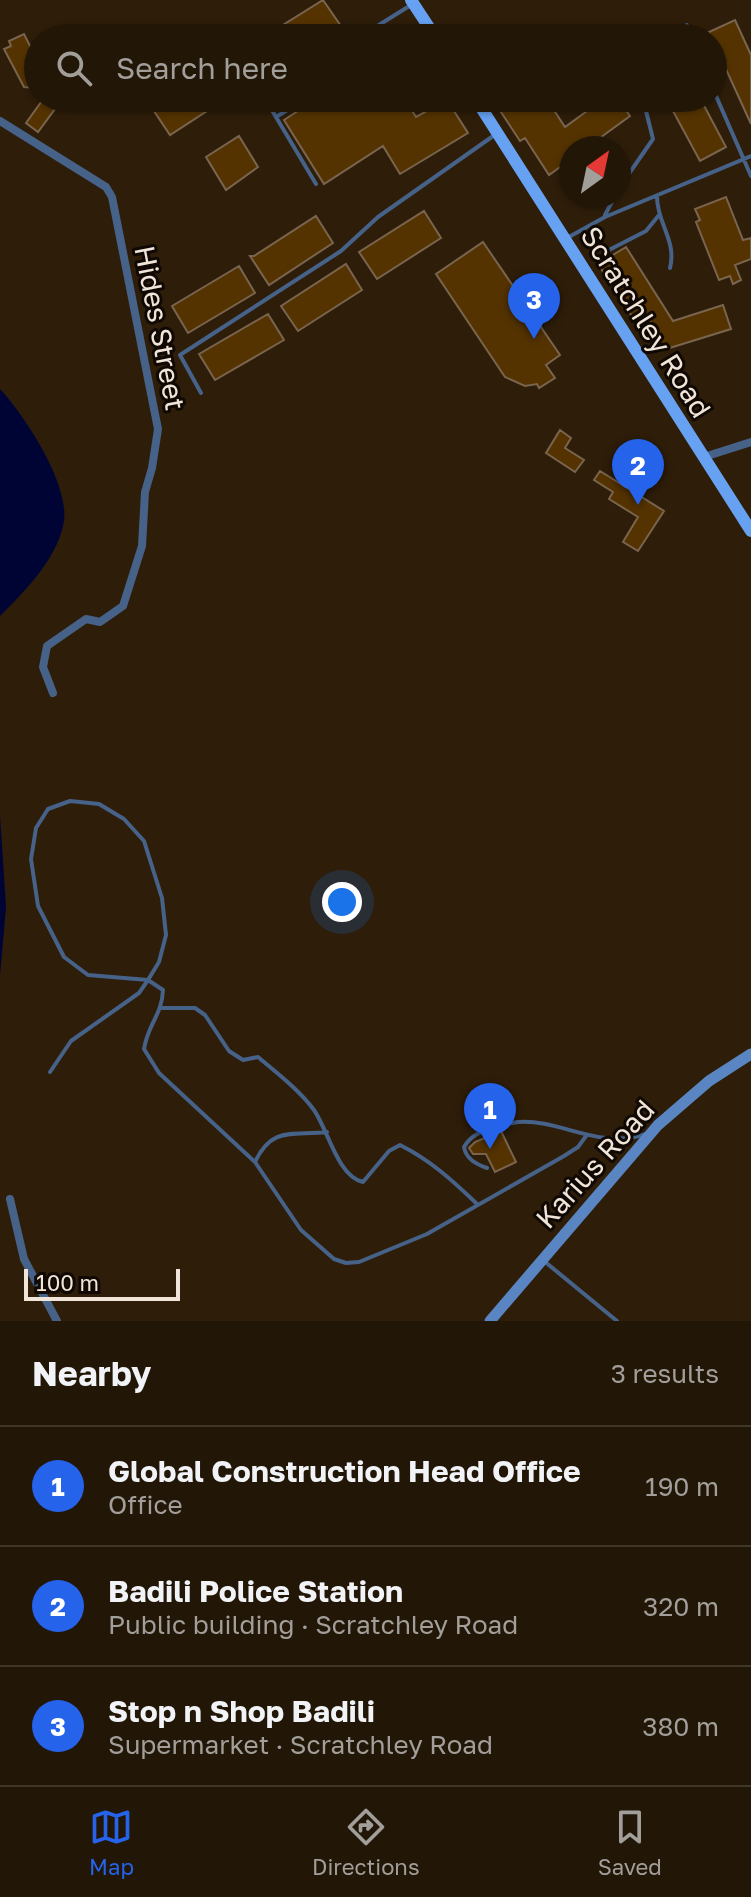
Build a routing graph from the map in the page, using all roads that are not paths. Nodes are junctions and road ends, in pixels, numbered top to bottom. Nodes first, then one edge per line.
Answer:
1 (412, 2) edge
2 (379, 24) edge
3 (427, 24) edge
4 (273, 112) edge
5 (284, 112) edge
6 (484, 112) edge
7 (646, 112) edge
8 (723, 112) edge
9 (276, 117) junction
10 (0, 121) edge
11 (498, 132) junction
12 (751, 156) edge
13 (744, 160) junction
14 (631, 171) edge
15 (751, 176) edge
16 (316, 184) dead end
17 (657, 197) junction
18 (609, 208) edge
19 (659, 215) junction
20 (605, 217) junction
21 (565, 239) junction
22 (607, 251) dead end
23 (670, 268) dead end
24 (201, 393) dead end
25 (751, 442) edge
26 (704, 457) junction
27 (751, 531) edge
28 (53, 693) dead end
29 (148, 980) junction
30 (162, 1008) junction
31 (751, 1054) edge
32 (50, 1072) dead end
33 (658, 1125) junction
34 (327, 1132) junction
35 (586, 1136) junction
36 (255, 1162) junction
37 (487, 1168) dead end
38 (10, 1199) dead end
39 (476, 1204) junction
40 (542, 1260) junction
41 (57, 1321) edge
42 (490, 1321) edge
43 (617, 1321) edge

1 - 2 lane
1 - 3 main road
4 - 9 lane
5 - 9 lane
6 - 11 main road, Scratchley Road
7 - 14 lane
8 - 13 lane
9 - 16 lane
10 - 28 street, Hides Street
11 - 21 main road, Scratchley Road
11 - 24 lane
12 - 13 lane
13 - 15 lane
13 - 17 lane
17 - 19 lane
17 - 20 lane
18 - 20 lane
19 - 22 lane
19 - 23 lane
20 - 21 lane
21 - 26 main road, Scratchley Road
25 - 26 street
26 - 27 main road, Scratchley Road
29 - 29 lane
29 - 30 lane
29 - 32 lane
30 - 34 lane
30 - 36 lane
31 - 33 street, Karius Road
33 - 35 lane
33 - 40 street, Karius Road
34 - 36 lane
34 - 39 lane
35 - 37 lane
35 - 39 lane
36 - 39 lane
38 - 41 street
40 - 42 street, Karius Road
40 - 43 lane

